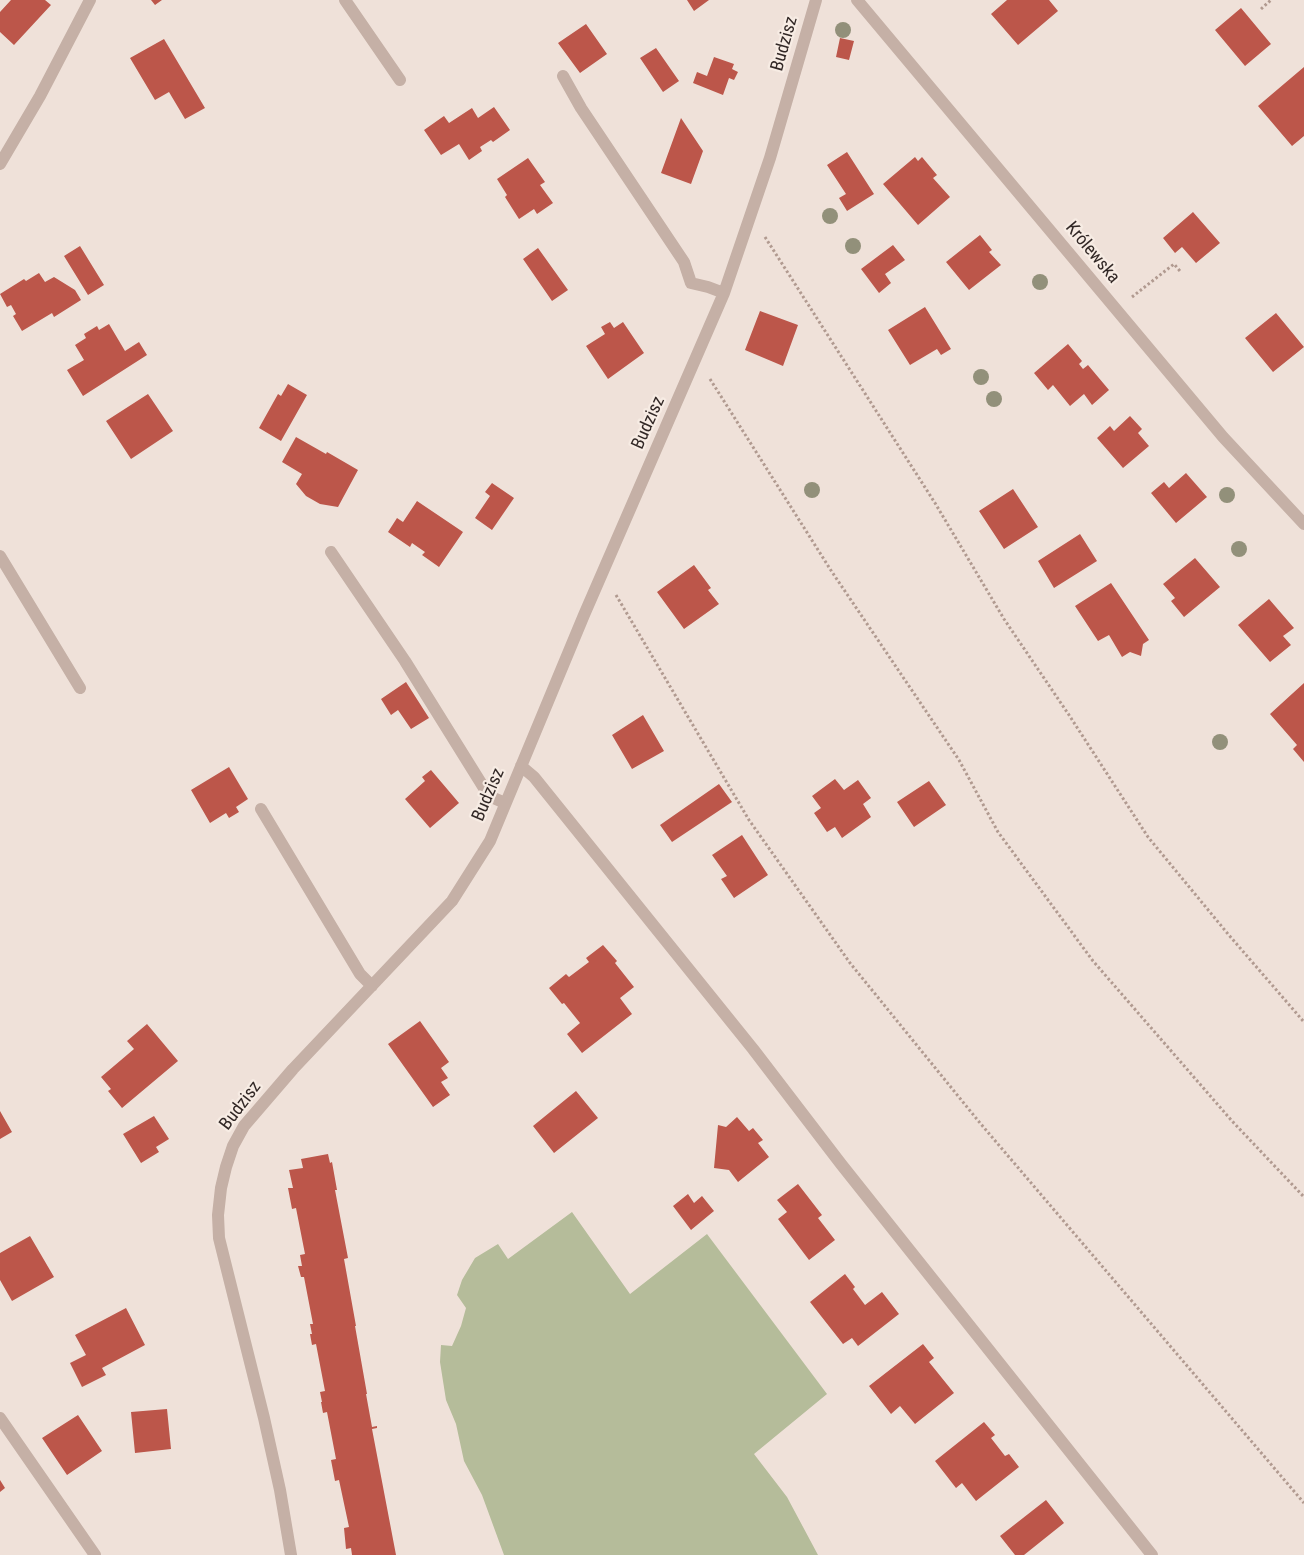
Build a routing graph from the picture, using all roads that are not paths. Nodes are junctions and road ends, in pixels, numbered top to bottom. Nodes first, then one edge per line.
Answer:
1 (90, 0) edge
2 (345, 0) edge
3 (816, 0) edge
4 (857, 0) edge
5 (562, 76) dead end
6 (400, 80) dead end
7 (0, 164) edge
8 (724, 293) junction
9 (1304, 524) edge
10 (331, 552) dead end
11 (0, 556) edge
12 (80, 688) dead end
13 (521, 766) junction
14 (505, 803) junction
15 (261, 809) dead end
16 (372, 986) junction
17 (0, 1418) edge
18 (95, 1555) edge
19 (290, 1555) edge
20 (1152, 1555) edge

1 - 7 street
2 - 6 street
3 - 8 street, Budzisz
4 - 9 street, Królewska
5 - 8 street
8 - 13 street, Budzisz
10 - 14 street
11 - 12 street
13 - 14 street, Budzisz
13 - 20 street
14 - 16 street, Budzisz
15 - 16 street
16 - 19 street, Budzisz
17 - 18 street

